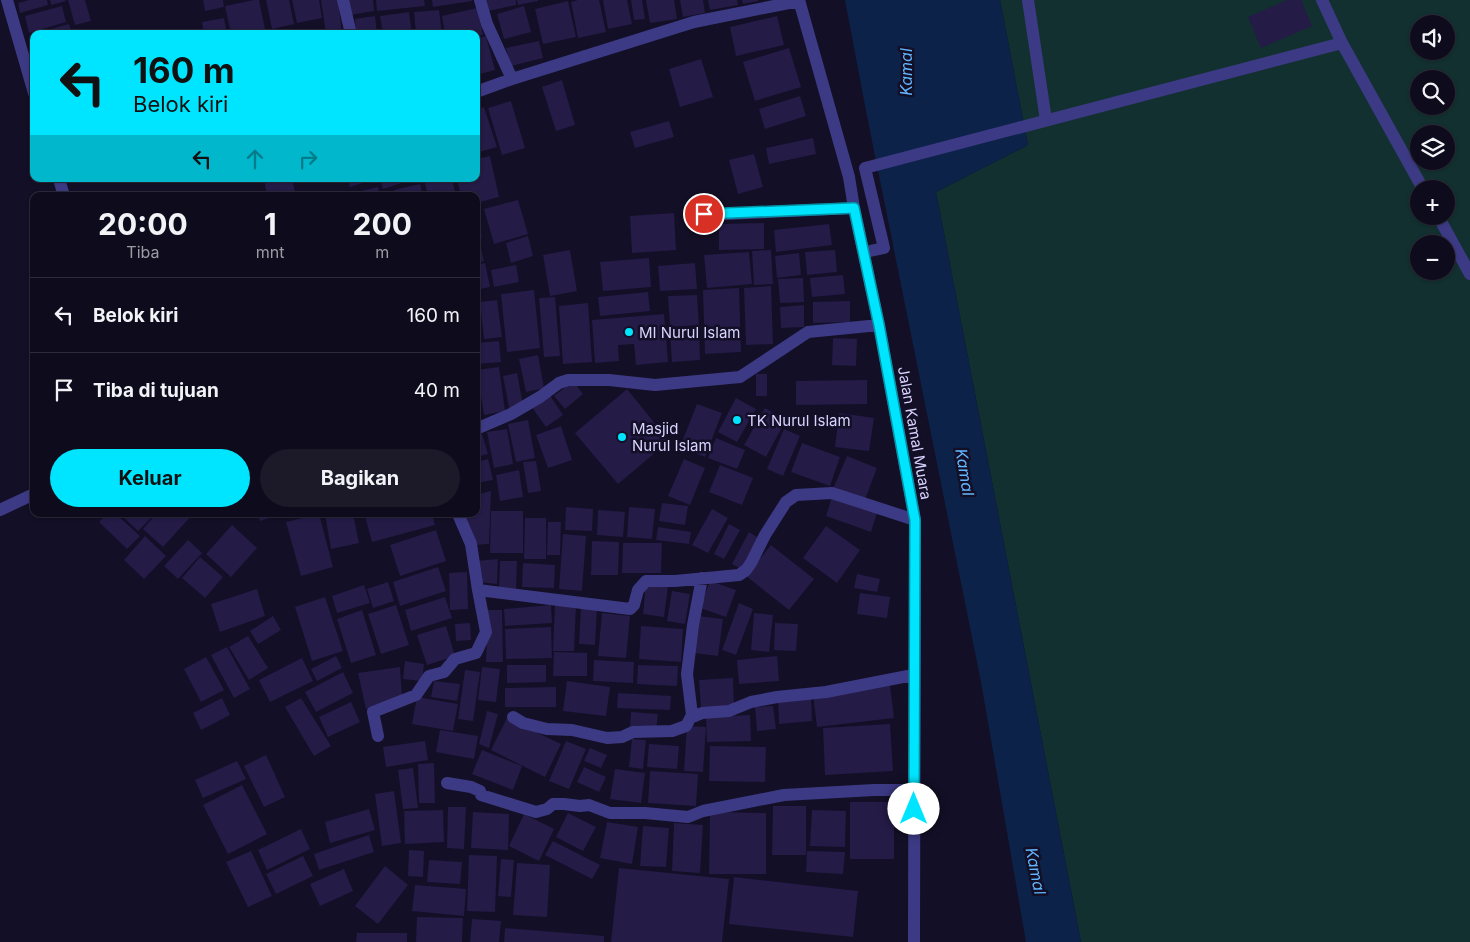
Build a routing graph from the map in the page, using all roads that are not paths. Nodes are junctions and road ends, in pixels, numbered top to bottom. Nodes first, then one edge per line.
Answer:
1 (7, 0) edge
2 (343, 0) edge
3 (480, 0) edge
4 (799, 0) edge
5 (1028, 0) edge
6 (1322, 0) edge
7 (350, 30) edge
8 (1342, 43) junction
9 (30, 79) edge
10 (512, 79) junction
11 (480, 91) edge
12 (1046, 120) junction
13 (1418, 180) edge
14 (854, 208) junction
15 (704, 214) dead end
16 (1443, 225) edge
17 (865, 252) junction
18 (1470, 274) edge
19 (879, 325) junction
20 (480, 427) edge
21 (30, 496) edge
22 (0, 510) edge
23 (459, 517) edge
24 (915, 520) junction
25 (702, 578) junction
26 (478, 590) junction
27 (913, 675) junction
28 (692, 715) junction
29 (513, 717) dead end
30 (378, 736) dead end
31 (447, 783) dead end
32 (913, 790) junction
33 (914, 942) edge

1 - 9 street
2 - 7 street
3 - 10 street
4 - 10 street
4 - 14 street, Jalan Kamal Muara
5 - 12 street
6 - 8 street
8 - 12 street
8 - 13 street
10 - 11 street
12 - 17 street
14 - 15 street
14 - 17 street, Jalan Kamal Muara
16 - 18 street
17 - 19 street, Jalan Kamal Muara
19 - 20 street
19 - 24 street, Jalan Kamal Muara
21 - 22 street
23 - 26 street
24 - 25 street
24 - 27 street, Jalan Kamal Muara
25 - 26 street
25 - 28 street
26 - 30 street
27 - 28 street
27 - 32 street, Jalan Kamal Muara
28 - 29 street
31 - 32 street
32 - 33 street, Jalan Kamal Muara

